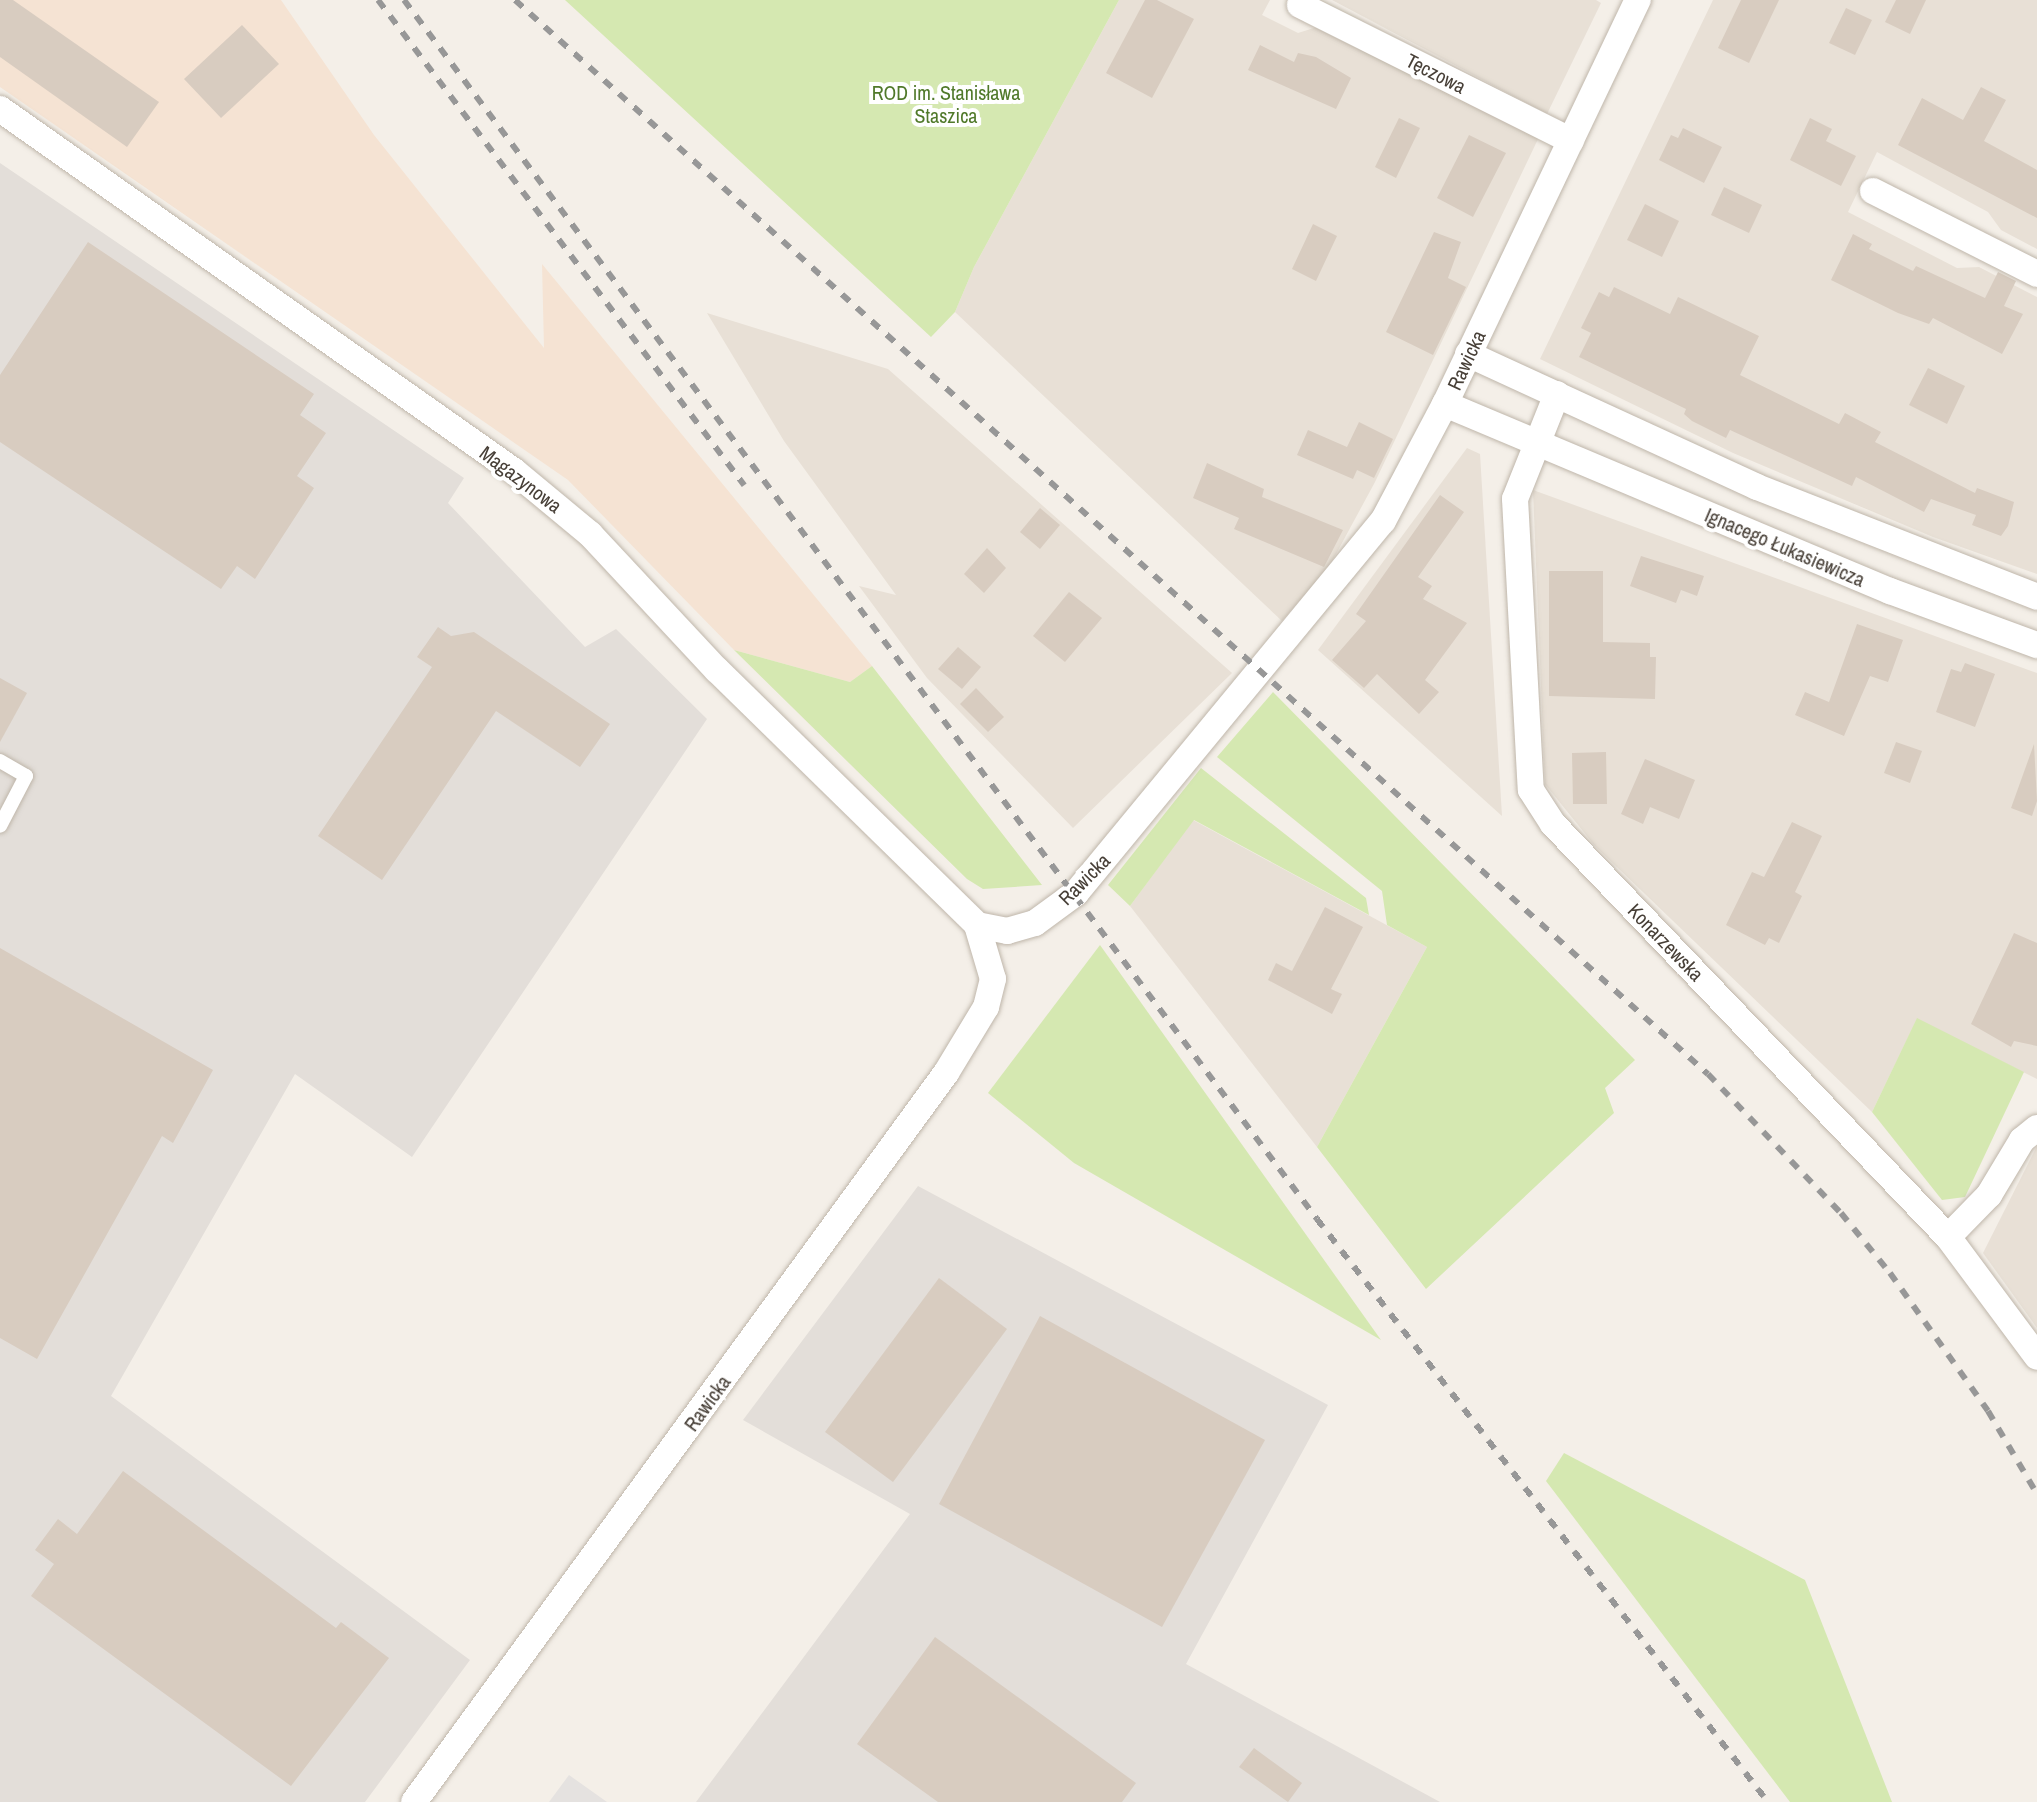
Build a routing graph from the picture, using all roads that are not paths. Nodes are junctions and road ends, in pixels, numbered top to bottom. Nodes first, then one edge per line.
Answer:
1 (1638, 0) edge
2 (1300, 5) dead end
3 (0, 109) edge
4 (1571, 141) junction
5 (1873, 191) dead end
6 (2037, 274) edge
7 (1468, 354) junction
8 (1557, 394) junction
9 (1445, 404) junction
10 (1535, 441) junction
11 (1906, 549) junction
12 (1890, 591) junction
13 (2037, 597) edge
14 (2037, 645) edge
15 (0, 761) edge
16 (0, 826) edge
17 (977, 925) junction
18 (2037, 1128) edge
19 (1948, 1237) junction
20 (2037, 1357) edge
21 (414, 1802) edge

1 - 4 street, Rawicka
2 - 4 street, Tęczowa
3 - 17 street, Magazynowa
4 - 7 street, Rawicka
5 - 6 street
7 - 8 street
7 - 9 street, Rawicka
8 - 10 street
8 - 11 street
9 - 10 street, Ignacego Łukasiewicza
9 - 17 street, Rawicka
10 - 12 street, Ignacego Łukasiewicza
10 - 19 street, Konarzewska
11 - 12 street
11 - 13 street
12 - 14 street, Ignacego Łukasiewicza
15 - 16 lane
17 - 21 street, Rawicka
18 - 19 street
19 - 20 street, Konarzewska

